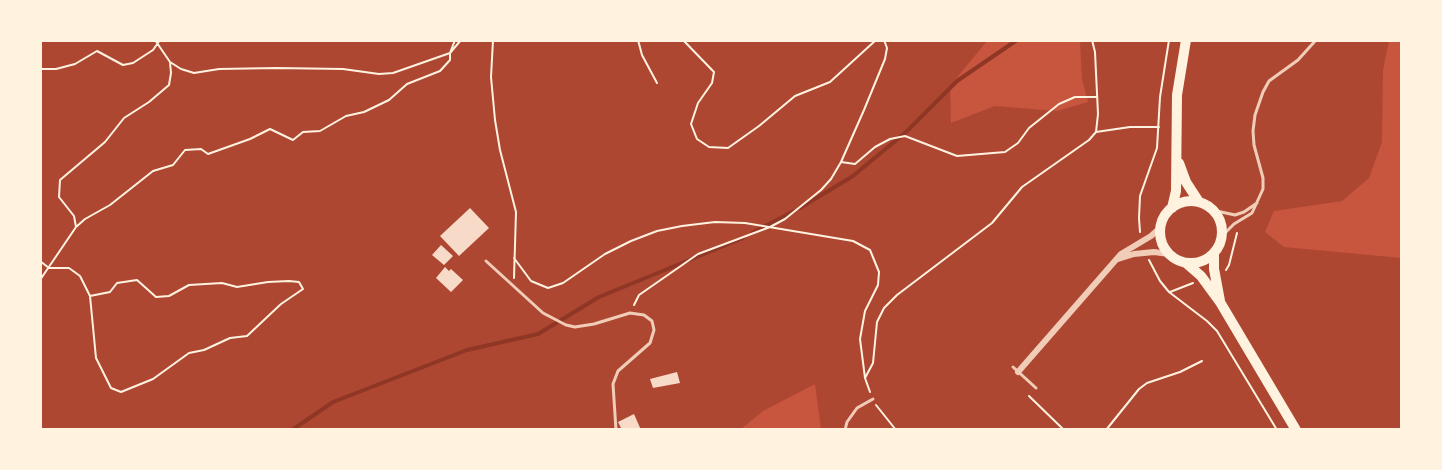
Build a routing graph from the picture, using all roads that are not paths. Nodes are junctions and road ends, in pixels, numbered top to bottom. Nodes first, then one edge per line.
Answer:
1 (1186, 40) edge
2 (1316, 40) edge
3 (1177, 160) junction
4 (1199, 202) junction
5 (1258, 202) junction
6 (1172, 208) junction
7 (1212, 210) junction
8 (1161, 227) junction
9 (1222, 236) junction
10 (1214, 253) junction
11 (1170, 254) junction
12 (1118, 260) junction
13 (486, 261) dead end
14 (1186, 263) junction
15 (1220, 302) junction
16 (1015, 369) joint
17 (1036, 388) dead end
18 (873, 399) road end
19 (616, 429) edge
20 (845, 429) edge
21 (1296, 429) edge

1 - 3 main road
2 - 5 lane
3 - 4 main road
3 - 6 main road
4 - 6 main road
4 - 7 main road
5 - 7 lane
5 - 9 lane
6 - 8 main road
7 - 9 main road
8 - 11 main road
8 - 12 street
9 - 10 main road
10 - 14 main road
10 - 15 main road
11 - 12 street
11 - 14 main road
12 - 16 street
13 - 19 lane
14 - 15 main road
15 - 21 main road
16 - 17 lane
18 - 20 lane

